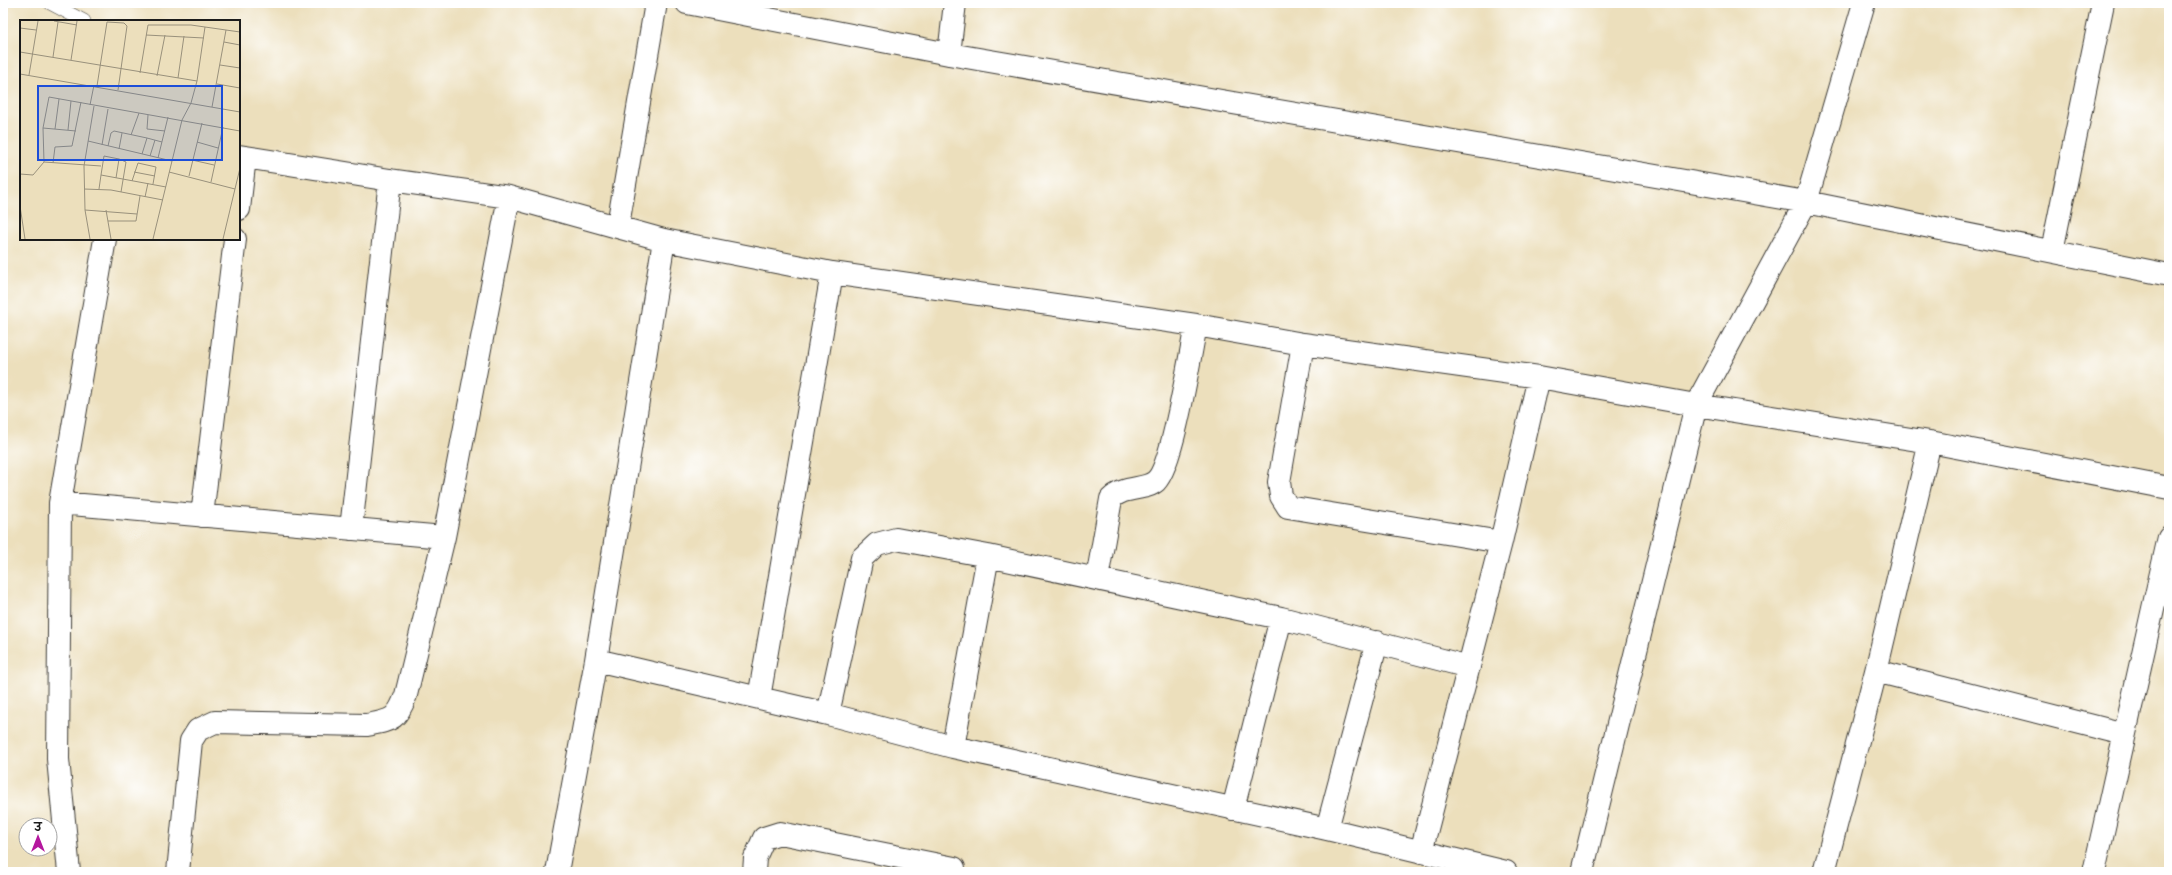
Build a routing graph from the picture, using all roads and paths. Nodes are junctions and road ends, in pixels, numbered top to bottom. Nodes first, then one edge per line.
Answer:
1 (50, 3) edge
2 (656, 3) edge
3 (955, 3) edge
4 (1864, 3) edge
5 (2102, 3) edge
6 (697, 4) edge
7 (82, 20) edge
8 (949, 54) junction
9 (242, 157) edge
10 (390, 180) junction
11 (240, 192) edge
12 (509, 197) junction
13 (1806, 202) junction
14 (618, 225) junction
15 (105, 240) edge
16 (235, 240) edge
17 (664, 240) junction
18 (2052, 251) junction
19 (832, 273) junction
20 (2169, 275) edge
21 (1196, 325) junction
22 (1303, 344) junction
23 (1539, 377) junction
24 (1696, 405) junction
25 (1930, 442) junction
26 (2169, 488) edge
27 (60, 503) junction
28 (202, 516) junction
29 (351, 529) junction
30 (444, 537) junction
31 (2169, 537) edge
32 (1501, 542) junction
33 (988, 556) junction
34 (1097, 579) junction
35 (1281, 618) junction
36 (1377, 642) junction
37 (596, 660) junction
38 (1469, 667) junction
39 (1876, 671) junction
40 (759, 698) junction
41 (828, 714) junction
42 (2124, 734) junction
43 (953, 746) junction
44 (1233, 809) junction
45 (1328, 829) junction
46 (1421, 852) junction
47 (959, 871) edge
48 (69, 872) edge
49 (178, 872) edge
50 (557, 872) edge
51 (754, 872) edge
52 (1506, 872) edge
53 (1582, 872) edge
54 (1824, 872) edge
55 (2094, 872) edge

1 - 7 lane
2 - 14 street
3 - 8 street
4 - 13 street
5 - 18 street
6 - 8 street
8 - 13 street
9 - 10 street
9 - 11 street
10 - 12 street
10 - 29 street
12 - 14 street
12 - 30 street
13 - 18 street
13 - 24 street
14 - 17 street
15 - 27 street
16 - 28 street
17 - 19 street
17 - 37 street
18 - 20 street
19 - 21 street
19 - 40 street
21 - 22 street
21 - 34 street
22 - 23 street
22 - 32 street
23 - 24 street
23 - 32 street
24 - 25 street
24 - 53 street
25 - 26 street
25 - 39 street
27 - 28 street
27 - 48 street
28 - 29 street
29 - 30 street
30 - 49 street
31 - 42 street
32 - 38 street
33 - 34 street
33 - 41 street
33 - 43 street
34 - 35 street
35 - 36 street
35 - 44 street
36 - 38 street
36 - 45 street
37 - 40 street
37 - 50 street
38 - 46 street
39 - 42 street
39 - 54 street
40 - 41 street
41 - 43 street
42 - 55 street
43 - 44 street
44 - 45 street
45 - 46 street
46 - 52 street
47 - 51 street

